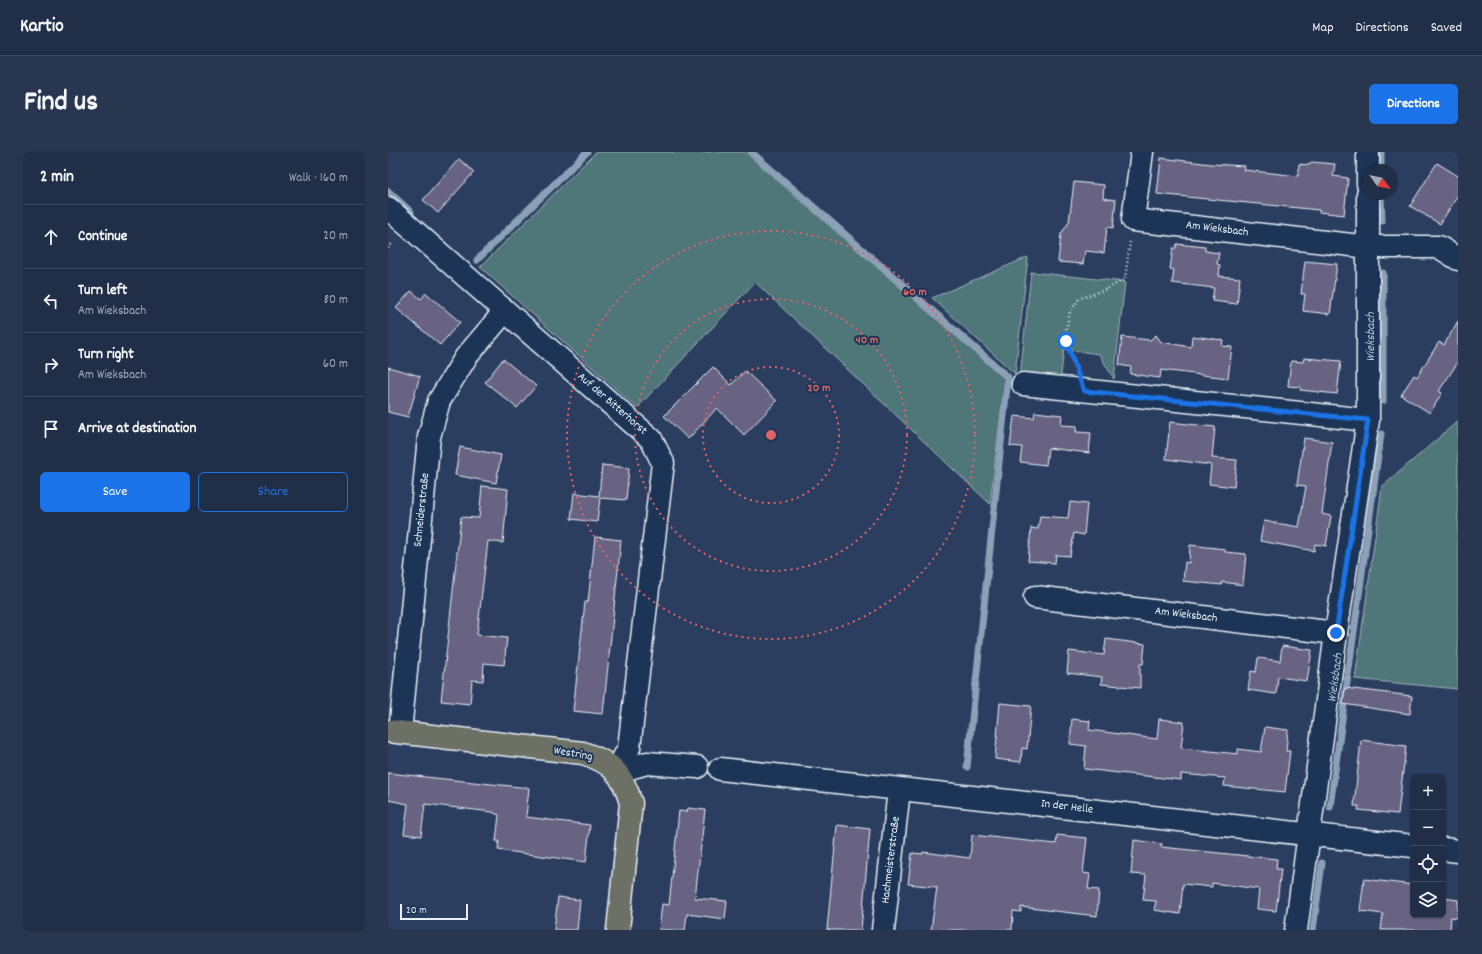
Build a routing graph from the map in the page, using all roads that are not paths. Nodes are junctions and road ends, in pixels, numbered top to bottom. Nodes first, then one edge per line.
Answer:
1 (1142, 152) edge
2 (1368, 152) edge
3 (1368, 164) edge
4 (1368, 200) edge
5 (388, 208) edge
6 (1369, 247) junction
7 (1458, 259) edge
8 (505, 311) junction
9 (1023, 384) dead end
10 (1368, 420) junction
11 (1035, 597) dead end
12 (1336, 633) junction
13 (394, 732) edge
14 (697, 767) dead end
15 (720, 769) dead end
16 (616, 772) junction
17 (899, 790) junction
18 (1310, 834) junction
19 (1410, 846) edge
20 (1446, 849) edge
21 (1458, 851) edge
22 (618, 930) edge
23 (883, 930) edge
24 (1296, 930) edge

1 - 6 street, Am Wieksbach
2 - 3 street
4 - 6 street
5 - 8 street, Auf der Bitterhorst
6 - 7 street, Am Wieksbach
6 - 10 street
8 - 13 street, Schneiderstraße
8 - 16 street, Auf der Bitterhorst
9 - 10 street
10 - 12 street
11 - 12 street, Am Wieksbach
12 - 18 street
13 - 16 main road, Westring
14 - 16 street
15 - 17 street, In der Helle
16 - 22 main road, Westring
17 - 18 street, In der Helle
17 - 23 street, Hachmeisterstraße
18 - 19 street, In der Helle
18 - 24 street
20 - 21 street

